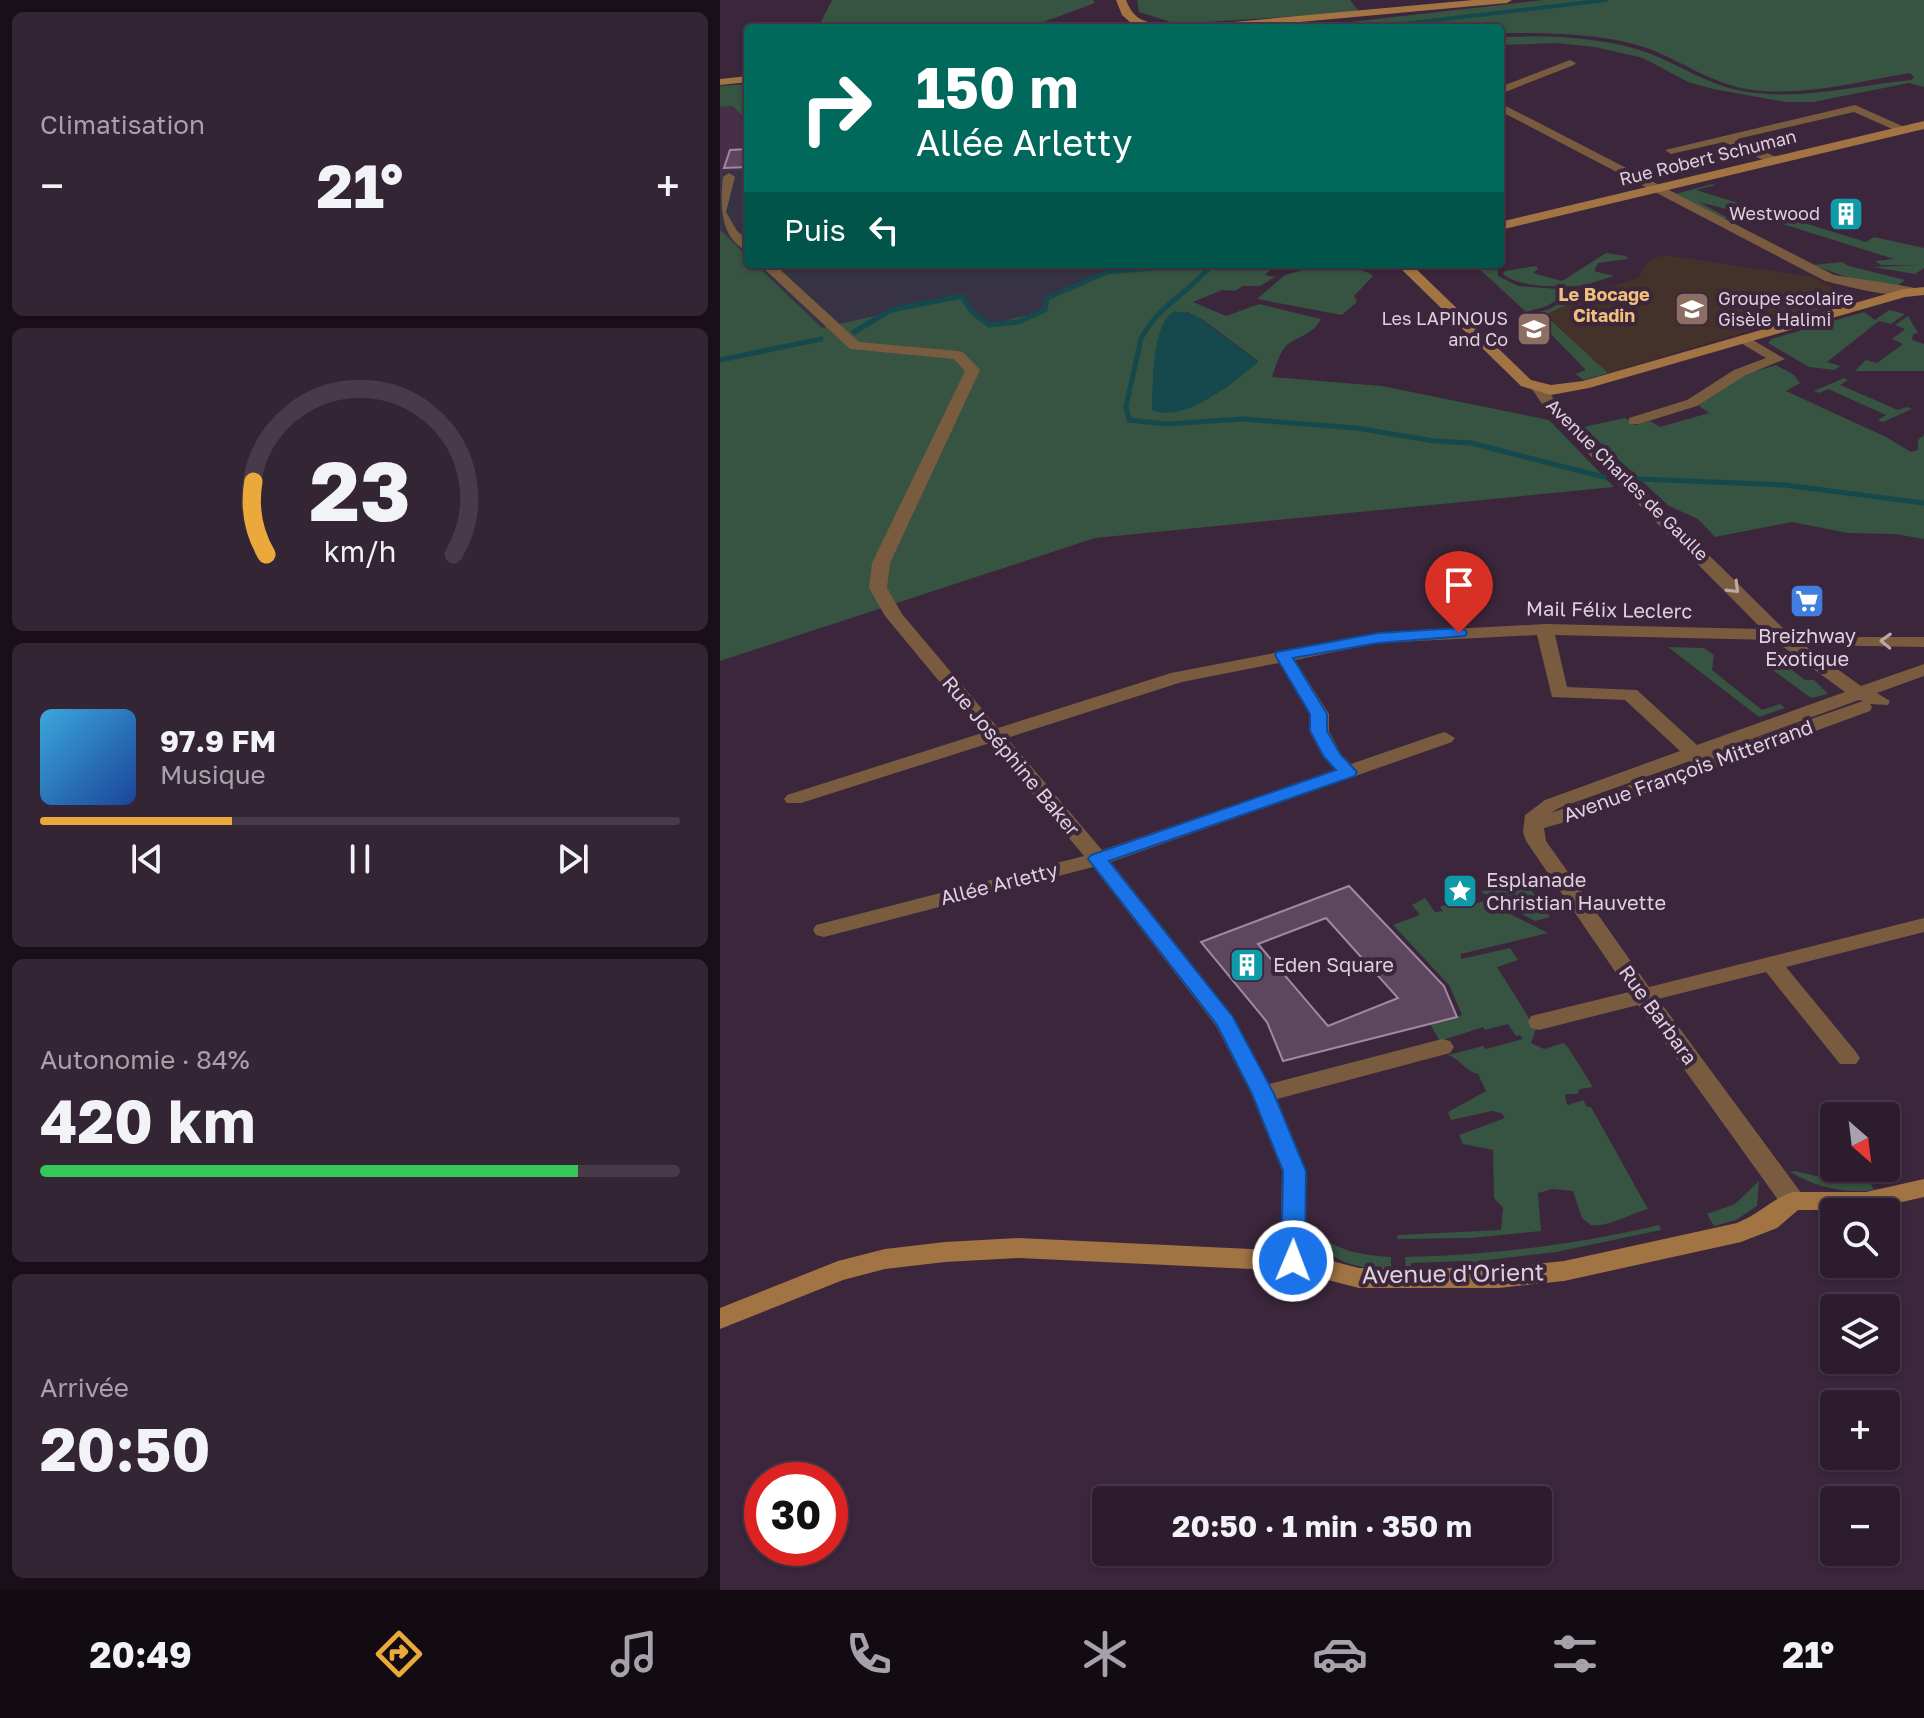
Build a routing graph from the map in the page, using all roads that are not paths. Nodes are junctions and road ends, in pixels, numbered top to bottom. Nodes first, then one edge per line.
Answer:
1 (1121, 0) edge
2 (1507, 0) edge
3 (1362, 15) junction
4 (1140, 24) edge
5 (1250, 24) edge
6 (1294, 24) edge
7 (1570, 63) dead end
8 (744, 79) edge
9 (720, 82) edge
10 (1504, 89) edge
11 (1504, 108) edge
12 (1924, 125) edge
13 (1903, 129) junction
14 (1726, 138) junction
15 (1671, 150) dead end
16 (1772, 160) junction
17 (725, 177) edge
18 (1657, 189) junction
19 (720, 212) edge
20 (1504, 225) edge
21 (744, 244) edge
22 (770, 268) edge
23 (1407, 268) edge
24 (1920, 291) edge
25 (1744, 339) junction
26 (1540, 389) junction
27 (1634, 421) dead end
28 (1545, 629) junction
29 (1783, 639) junction
30 (1924, 642) edge
31 (1283, 655) junction
32 (1924, 670) edge
33 (1924, 685) edge
34 (1859, 694) junction
35 (1881, 701) junction
36 (993, 734) junction
37 (1445, 738) dead end
38 (1700, 759) junction
39 (1348, 772) junction
40 (794, 799) dead end
41 (1535, 824) joint
42 (1098, 859) junction
43 (1924, 925) edge
44 (824, 930) dead end
45 (1772, 964) junction
46 (1644, 996) junction
47 (1539, 1022) dead end
48 (1442, 1047) dead end
49 (1848, 1058) dead end
50 (1263, 1094) junction
51 (1924, 1188) edge
52 (1793, 1201) junction
53 (1293, 1261) junction
54 (720, 1319) edge

1 - 4 street
2 - 3 street
3 - 5 street
3 - 6 street
7 - 10 street
8 - 9 street
11 - 18 street
12 - 13 street, Rue Robert Schuman
13 - 14 street
13 - 16 street, Rue Robert Schuman
14 - 15 street
14 - 16 street
16 - 18 street, Rue Robert Schuman
17 - 19 street
18 - 20 street, Rue Robert Schuman
18 - 24 street
19 - 21 street
22 - 36 street, Rue Joséphine Baker
23 - 26 street, Avenue Charles de Gaulle
24 - 25 street
25 - 26 street
25 - 27 street
26 -> 29 street, Avenue Charles de Gaulle
28 - 29 street, Mail Félix Leclerc
28 - 31 street, Mail Félix Leclerc
28 - 38 street
30 -> 29 street, Mail Félix Leclerc
29 - 34 street
31 - 36 street, Mail Félix Leclerc
31 - 39 street
32 - 34 street, Avenue François Mitterrand
33 - 35 street, Avenue François Mitterrand
34 - 35 street
34 - 38 street, Avenue François Mitterrand
35 - 38 street, Avenue François Mitterrand
36 - 40 street, Mail Félix Leclerc
36 - 42 street, Rue Joséphine Baker
37 - 39 street, Allée Arletty
38 - 41 street, Avenue François Mitterrand
39 - 42 street, Allée Arletty
41 - 46 street, Rue Barbara
42 - 44 street, Allée Arletty
42 - 50 street, Rue Joséphine Baker
43 - 45 street
45 - 46 street
45 - 49 street
46 - 47 street
46 - 52 street, Rue Barbara
48 - 50 street
50 - 53 street, Rue Joséphine Baker
51 - 52 street
52 - 53 street, Avenue d'Orient
53 - 54 street, Avenue d'Orient

